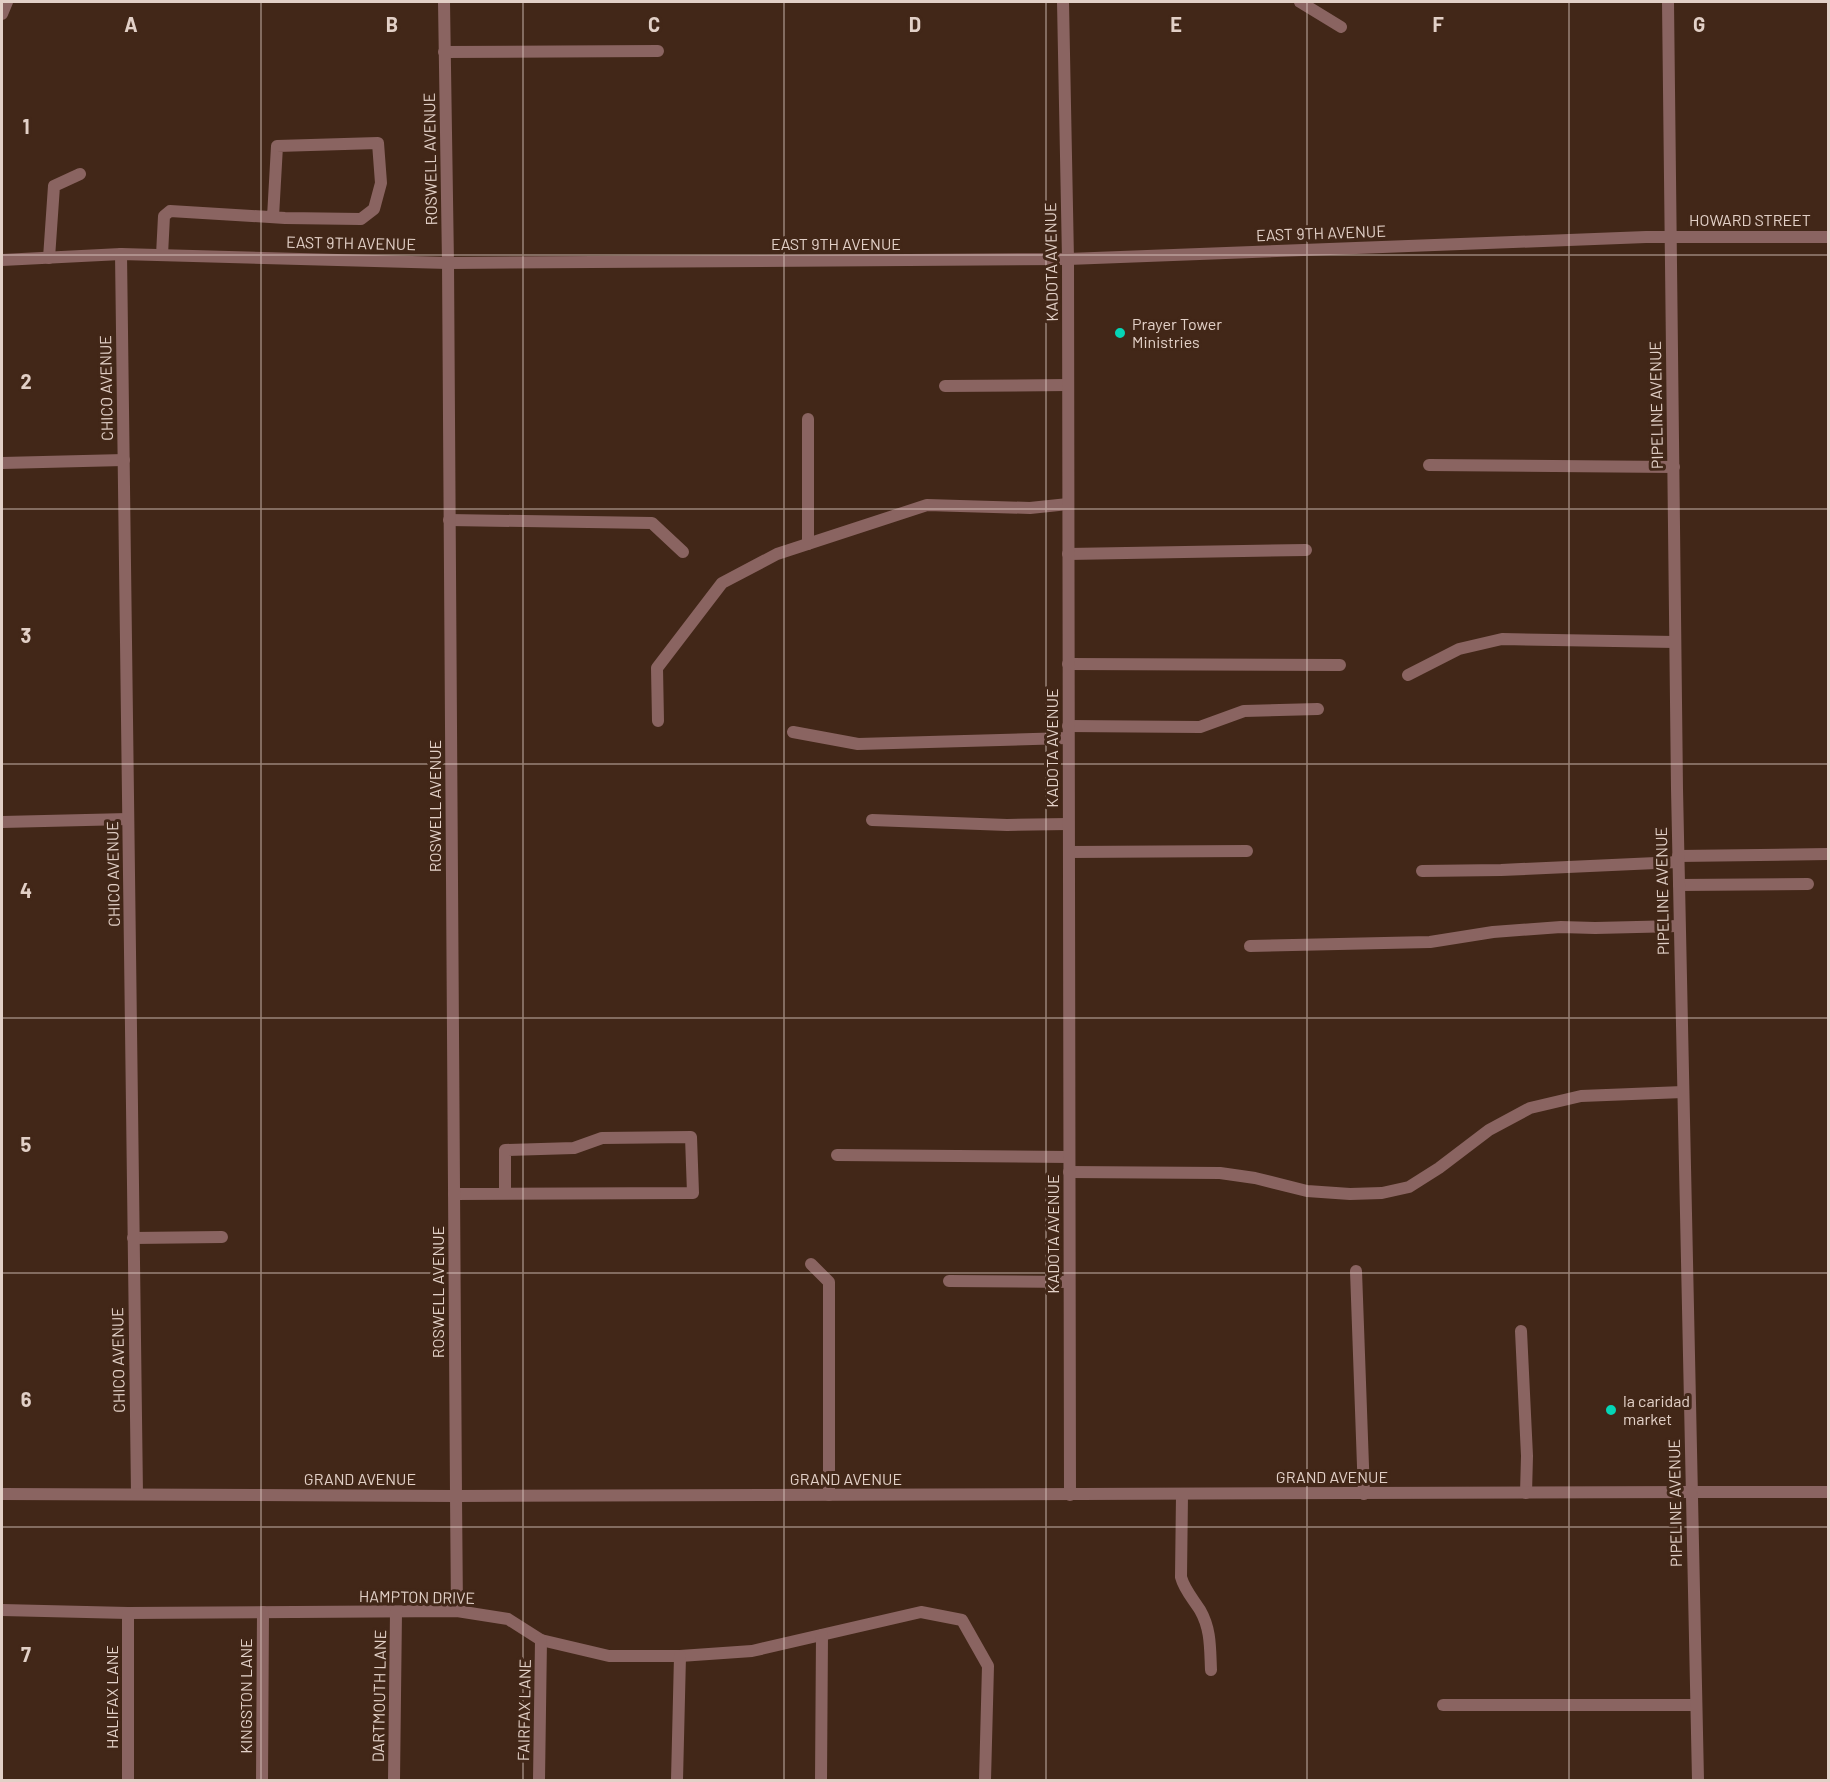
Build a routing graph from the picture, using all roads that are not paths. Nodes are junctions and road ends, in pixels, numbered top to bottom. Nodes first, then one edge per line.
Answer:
1 (7, 2) edge
2 (444, 2) edge
3 (1063, 2) edge
4 (1300, 2) edge
5 (1659, 2) edge
6 (1668, 2) edge
7 (2, 14) edge
8 (1341, 27) dead end
9 (658, 51) dead end
10 (444, 52) junction
11 (80, 174) dead end
12 (273, 217) junction
13 (1671, 237) junction
14 (1828, 237) edge
15 (121, 254) junction
16 (162, 255) junction
17 (49, 258) junction
18 (2, 260) edge
19 (1068, 260) junction
20 (448, 262) junction
21 (1068, 385) junction
22 (945, 386) dead end
23 (808, 419) dead end
24 (124, 460) junction
25 (2, 463) edge
26 (1429, 465) dead end
27 (1674, 467) junction
28 (1068, 504) junction
29 (450, 520) junction
30 (808, 544) junction
31 (1306, 550) dead end
32 (683, 552) dead end
33 (1068, 554) junction
34 (1675, 642) junction
35 (1068, 664) junction
36 (1340, 665) dead end
37 (1408, 675) dead end
38 (1318, 709) dead end
39 (658, 721) dead end
40 (793, 732) dead end
41 (1068, 732) junction
42 (128, 819) junction
43 (872, 820) dead end
44 (2, 822) edge
45 (1068, 824) junction
46 (1247, 850) dead end
47 (1069, 852) junction
48 (1828, 854) edge
49 (1678, 859) junction
50 (1422, 871) dead end
51 (1808, 884) dead end
52 (1679, 885) junction
53 (1679, 926) junction
54 (1250, 946) dead end
55 (1683, 1092) junction
56 (837, 1155) dead end
57 (1069, 1157) junction
58 (1069, 1172) junction
59 (454, 1194) junction
60 (505, 1194) junction
61 (222, 1237) dead end
62 (133, 1238) junction
63 (811, 1264) dead end
64 (1356, 1271) dead end
65 (949, 1281) dead end
66 (1069, 1282) junction
67 (1521, 1331) dead end
68 (1691, 1492) junction
69 (1828, 1492) edge
70 (1526, 1493) junction
71 (2, 1494) edge
72 (136, 1494) junction
73 (1364, 1494) junction
74 (829, 1495) junction
75 (1070, 1495) junction
76 (1182, 1495) junction
77 (456, 1496) junction
78 (2, 1610) edge
79 (457, 1611) junction
80 (262, 1612) junction
81 (396, 1612) junction
82 (128, 1613) junction
83 (822, 1635) junction
84 (541, 1640) junction
85 (680, 1656) junction
86 (1210, 1670) dead end
87 (1443, 1705) dead end
88 (1696, 1705) junction
89 (128, 1780) edge
90 (262, 1780) edge
91 (394, 1780) edge
92 (539, 1780) edge
93 (677, 1780) edge
94 (821, 1780) edge
95 (985, 1780) edge
96 (1698, 1780) edge

1 - 7 street
2 - 10 street, ROSWELL AVENUE
3 - 19 street, KADOTA AVENUE
4 - 8 street
5 - 6 street
6 - 13 street, PIPELINE AVENUE
9 - 10 street
10 - 20 street, ROSWELL AVENUE
11 - 17 street
12 - 12 street
12 - 16 street
13 - 14 street, HOWARD STREET
13 - 19 street, EAST 9TH AVENUE
13 - 27 street, PIPELINE AVENUE
15 - 16 street, EAST 9TH AVENUE
15 - 17 street, EAST 9TH AVENUE
15 - 24 street, CHICO AVENUE
16 - 20 street, EAST 9TH AVENUE
17 - 18 street, EAST 9TH AVENUE
19 - 20 street, EAST 9TH AVENUE
19 - 21 street, KADOTA AVENUE
20 - 29 street, ROSWELL AVENUE
21 - 22 street
21 - 28 street, KADOTA AVENUE
23 - 30 street
24 - 25 street
24 - 42 street, CHICO AVENUE
26 - 27 street
27 - 34 street, PIPELINE AVENUE
28 - 30 street
28 - 33 street, KADOTA AVENUE
29 - 32 street
29 - 59 street, ROSWELL AVENUE
30 - 39 street
31 - 33 street
33 - 35 street, KADOTA AVENUE
34 - 37 street
34 - 49 street, PIPELINE AVENUE
35 - 36 street
35 - 41 street, KADOTA AVENUE
38 - 41 street
40 - 41 street
41 - 45 street, KADOTA AVENUE
42 - 44 street
42 - 62 street, CHICO AVENUE
43 - 45 street
45 - 47 street, KADOTA AVENUE
46 - 47 street
47 - 57 street, KADOTA AVENUE
48 - 49 street
49 - 50 street
49 - 52 street, PIPELINE AVENUE
51 - 52 street
52 - 53 street, PIPELINE AVENUE
53 - 54 street
53 - 55 street, PIPELINE AVENUE
55 - 58 street
55 - 68 street, PIPELINE AVENUE
56 - 57 street
57 - 58 street, KADOTA AVENUE
58 - 66 street, KADOTA AVENUE
59 - 60 street
59 - 77 street, ROSWELL AVENUE
60 - 60 street
61 - 62 street
62 - 72 street, CHICO AVENUE
63 - 74 street
64 - 73 street
65 - 66 street
66 - 75 street, KADOTA AVENUE
67 - 70 street
68 - 69 street, GRAND AVENUE
68 - 70 street, GRAND AVENUE
68 - 88 street, PIPELINE AVENUE
70 - 73 street, GRAND AVENUE
71 - 72 street, GRAND AVENUE
72 - 77 street, GRAND AVENUE
73 - 76 street, GRAND AVENUE
74 - 75 street, GRAND AVENUE
74 - 77 street, GRAND AVENUE
75 - 76 street, GRAND AVENUE
76 - 86 street
77 - 79 street, ROSWELL AVENUE
78 - 82 street, HAMPTON DRIVE
79 - 81 street, HAMPTON DRIVE
79 - 84 street, HAMPTON DRIVE
80 - 81 street, HAMPTON DRIVE
80 - 82 street, HAMPTON DRIVE
80 - 90 street, KINGSTON LANE
81 - 91 street, DARTMOUTH LANE
82 - 89 street, HALIFAX LANE
83 - 85 street, HAMPTON DRIVE
83 - 94 street
83 - 95 street, HAMPTON DRIVE
84 - 85 street, HAMPTON DRIVE
84 - 92 street, FAIRFAX LANE
85 - 93 street
87 - 88 street
88 - 96 street, PIPELINE AVENUE

